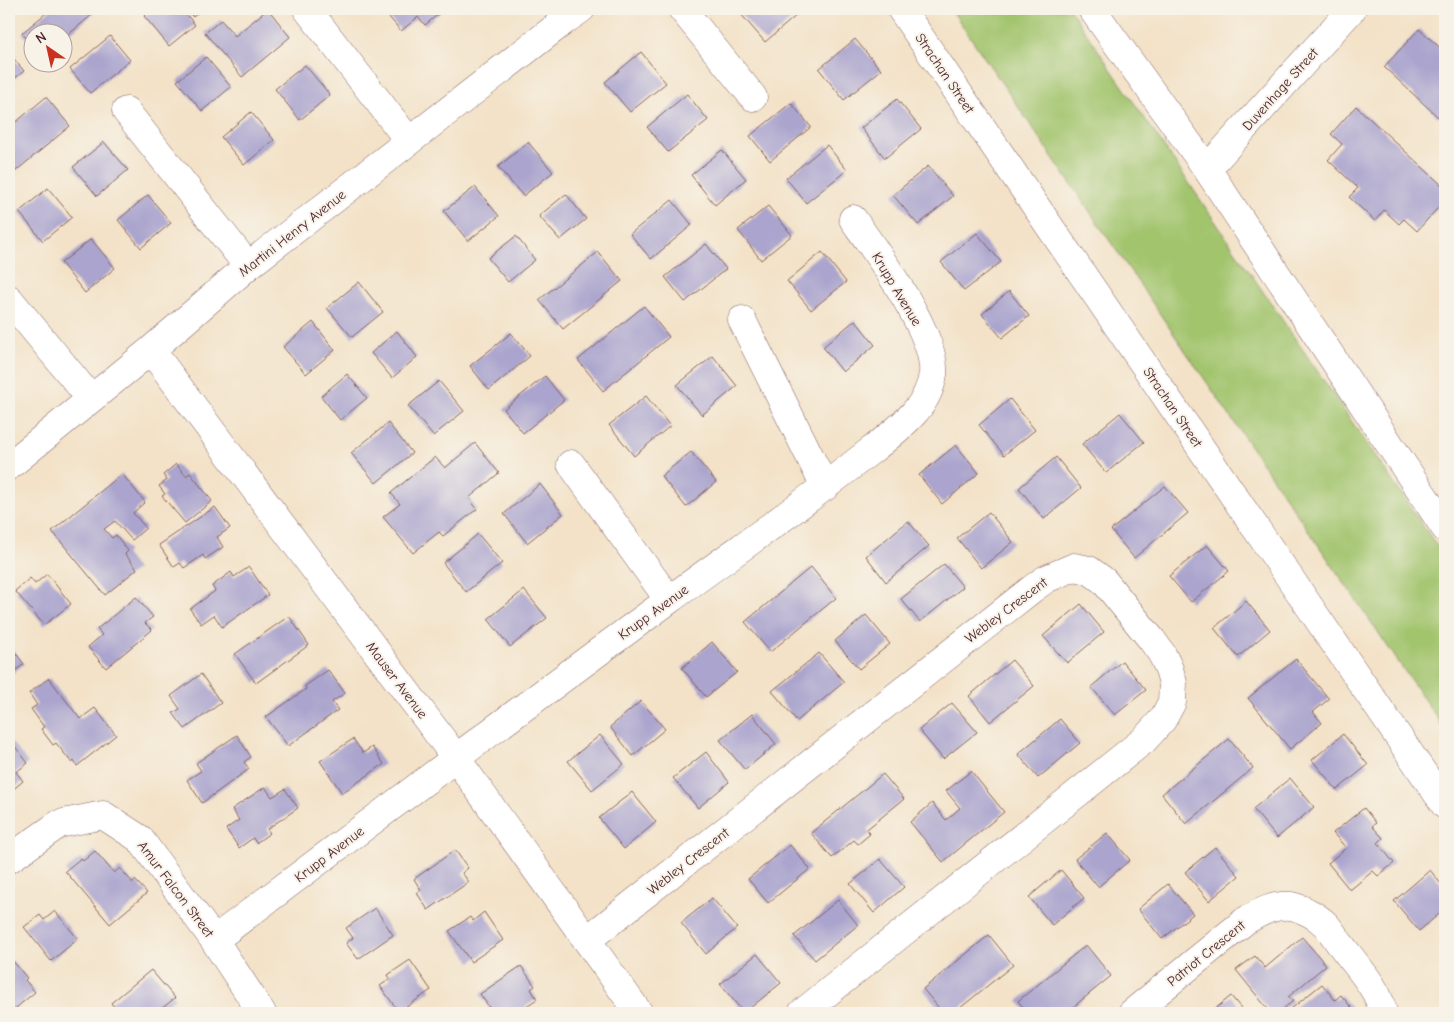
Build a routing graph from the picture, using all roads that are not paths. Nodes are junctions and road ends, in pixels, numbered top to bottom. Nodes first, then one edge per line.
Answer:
1 (307, 9) edge
2 (682, 9) edge
3 (901, 9) edge
4 (1092, 9) edge
5 (1352, 9) edge
6 (567, 13) edge
7 (753, 97) dead end
8 (126, 111) dead end
9 (410, 141) junction
10 (1208, 169) junction
11 (853, 219) dead end
12 (248, 266) junction
13 (9, 299) edge
14 (742, 320) dead end
15 (151, 350) junction
16 (91, 399) junction
17 (571, 464) dead end
18 (9, 466) edge
19 (825, 487) junction
20 (1444, 523) edge
21 (669, 600) junction
22 (456, 758) junction
23 (1445, 806) edge
24 (9, 859) edge
25 (214, 940) junction
26 (587, 940) junction
27 (262, 1013) edge
28 (638, 1013) edge
29 (802, 1013) edge
30 (1132, 1013) edge
31 (1383, 1013) edge

1 - 9 street
2 - 7 street
3 - 23 street, Strachan Street
4 - 10 street
5 - 10 street, Duvenhage Street
6 - 9 street, Martini Henry Avenue
8 - 12 street
9 - 12 street, Martini Henry Avenue
10 - 20 street
11 - 19 street, Krupp Avenue
12 - 15 street, Martini Henry Avenue
13 - 16 street
14 - 19 street
15 - 16 street, Martini Henry Avenue
15 - 22 street, Mauser Avenue
16 - 18 street, Martini Henry Avenue
17 - 21 street
19 - 21 street, Krupp Avenue
21 - 22 street, Krupp Avenue
22 - 25 street, Krupp Avenue
22 - 26 street, Mauser Avenue
24 - 25 street, Amur Falcon Street
25 - 27 street, Amur Falcon Street
26 - 28 street, Mauser Avenue
26 - 29 street, Webley Crescent
30 - 31 street, Patriot Crescent

